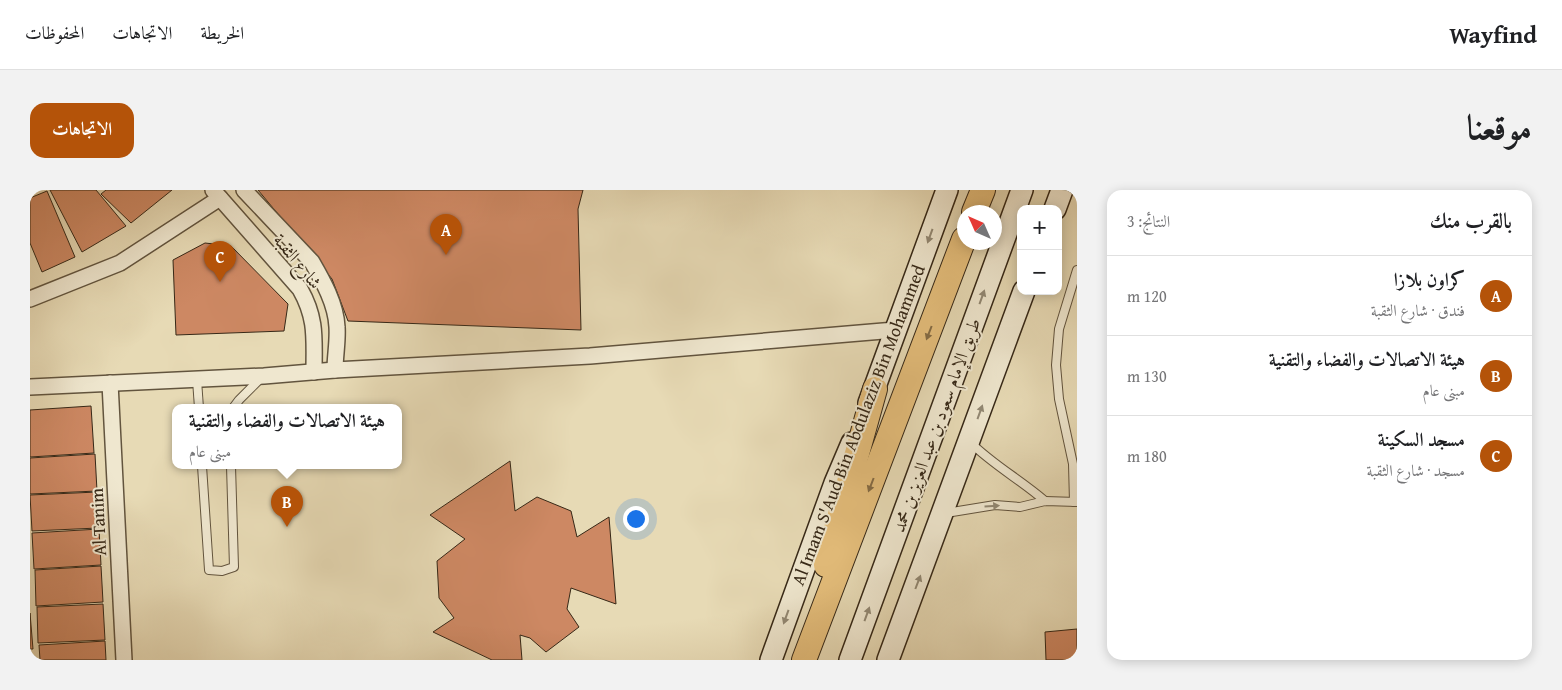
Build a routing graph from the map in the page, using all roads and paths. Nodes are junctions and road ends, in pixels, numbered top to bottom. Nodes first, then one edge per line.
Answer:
1 (244, 190) edge
2 (947, 190) edge
3 (983, 190) edge
4 (1022, 190) edge
5 (1062, 190) edge
6 (216, 194) edge
7 (977, 205) edge
8 (1056, 205) edge
9 (960, 250) edge
10 (1077, 270) edge
11 (1075, 284) edge
12 (1023, 295) edge
13 (30, 299) edge
14 (895, 330) junction
15 (335, 370) junction
16 (314, 372) junction
17 (264, 376) junction
18 (197, 380) junction
19 (110, 383) junction
20 (30, 387) edge
21 (875, 389) junction
22 (199, 404) edge
23 (236, 404) edge
24 (969, 441) junction
25 (202, 469) edge
26 (231, 469) edge
27 (1045, 501) junction
28 (1076, 502) edge
29 (944, 513) junction
30 (124, 660) edge
31 (771, 660) edge
32 (803, 660) edge
33 (850, 660) edge
34 (888, 660) edge

1 - 15 street, شارع الثقبة
2 -> 14 main road, Al Imam S'Aud Bin Abdulaziz Bin Mohammed
3 - 7 main road
33 -> 4 main road, طريق الإمام سعود بن عبد العزيز بن محمد
5 - 8 main road
6 - 13 street
6 - 16 street, شارع الثقبة
9 -> 32 main road
10 - 11 lane
11 - 28 lane
24 -> 12 main road
14 - 15 street
14 - 21 main road, Al Imam S'Aud Bin Abdulaziz Bin Mohammed
15 - 16 street
16 - 17 street
17 - 18 street
17 - 23 lane
18 - 19 street
18 - 22 lane
19 - 20 street
19 - 30 street, Al Tanim
21 -> 31 main road, Al Imam S'Aud Bin Abdulaziz Bin Mohammed
21 - 32 main road
24 - 27 lane
24 - 29 main road
25 - 26 lane
27 - 28 lane
29 -> 27 lane
34 -> 29 main road

